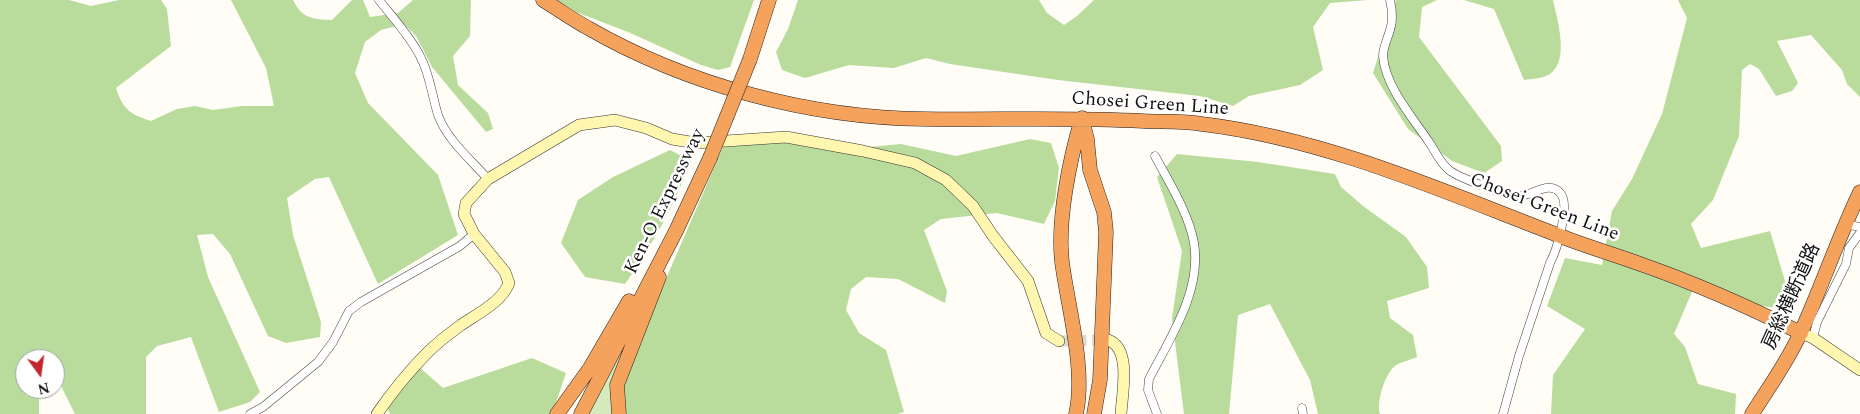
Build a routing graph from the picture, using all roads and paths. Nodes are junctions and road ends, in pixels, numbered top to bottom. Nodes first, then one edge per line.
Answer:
1 (379, 0) edge
2 (543, 0) edge
3 (769, 0) edge
4 (1390, 0) edge
5 (1082, 118) junction
6 (1155, 156) dead end
7 (488, 179) junction
8 (698, 186) junction
9 (1860, 192) edge
10 (1845, 224) junction
11 (1860, 227) edge
12 (676, 231) junction
13 (1860, 233) edge
14 (474, 234) junction
15 (1559, 236) junction
16 (1807, 335) junction
17 (1108, 340) dead end
18 (1059, 341) dead end
19 (1860, 370) edge
20 (250, 414) edge
21 (376, 414) edge
22 (557, 414) edge
23 (581, 414) edge
24 (619, 414) edge
25 (1076, 414) edge
26 (1094, 414) edge
27 (1121, 414) edge
28 (1157, 414) edge
29 (1503, 414) edge
30 (1752, 414) edge

1 - 7 street
2 - 5 highway, Chosei Green Line
3 - 8 highway, Ken-O Expressway, bridge
4 - 15 street
5 - 15 highway, Chosei Green Line
5 - 25 highway
5 - 26 highway
6 - 28 street
7 - 14 street
7 - 18 street
8 - 12 highway, Ken-O Expressway
8 - 24 highway
9 - 10 highway, 房総横断道路
10 - 11 street
10 - 16 highway, 房総横断道路
12 - 22 highway
12 - 23 highway, Ken-O Expressway
13 - 16 street
14 - 20 street
14 - 21 street
15 - 16 highway, Chosei Green Line
15 - 29 street
16 - 19 street
16 - 30 highway, 房総横断道路
17 - 27 street

